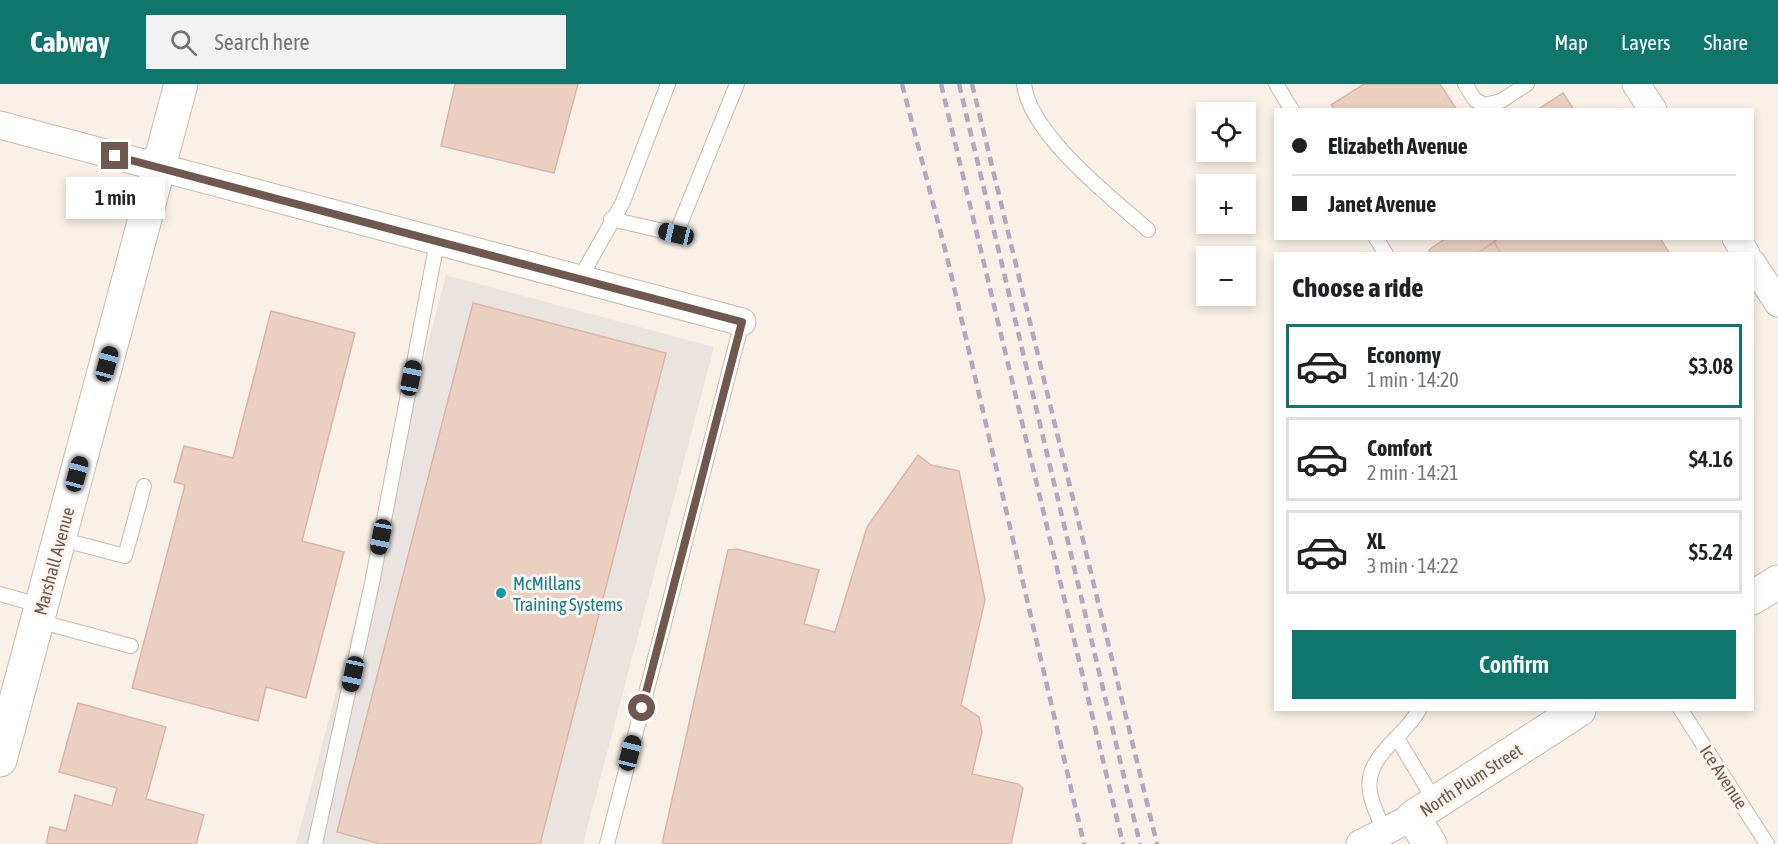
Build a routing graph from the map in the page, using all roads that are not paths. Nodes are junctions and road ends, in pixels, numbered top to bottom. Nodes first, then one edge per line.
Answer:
1 (181, 84) edge
2 (668, 84) edge
3 (737, 84) edge
4 (1024, 84) edge
5 (1276, 84) edge
6 (1465, 84) edge
7 (1527, 84) edge
8 (1636, 84) edge
9 (1291, 108) edge
10 (1652, 108) edge
11 (1, 128) edge
12 (160, 168) junction
13 (611, 219) junction
14 (1148, 230) dead end
15 (437, 242) junction
16 (1754, 266) edge
17 (579, 280) junction
18 (1778, 303) edge
19 (742, 322) joint
20 (144, 486) dead end
21 (60, 539) junction
22 (1778, 582) edge
23 (0, 594) edge
24 (1754, 597) edge
25 (40, 614) junction
26 (131, 646) dead end
27 (1418, 711) edge
28 (1577, 711) edge
29 (1682, 711) edge
30 (1397, 738) junction
31 (1, 751) edge
32 (1424, 810) junction
33 (1385, 833) junction
34 (315, 844) edge
35 (607, 844) edge
36 (1360, 844) edge
37 (1430, 844) edge
38 (1767, 844) edge

1 - 12 street, Marshall Avenue
2 - 13 lane
3 - 13 lane
4 - 14 lane
5 - 9 lane
6 - 7 lane
8 - 10 street
11 - 12 street
12 - 15 street
12 - 21 street, Marshall Avenue
13 - 17 lane
15 - 17 street
15 - 34 lane
16 - 18 street
17 - 19 street
19 - 35 lane
20 - 21 lane
21 - 25 street, Marshall Avenue
22 - 24 street
23 - 25 lane
25 - 26 lane
25 - 31 street, Marshall Avenue
27 - 30 lane
28 - 32 street, North Plum Street
29 - 38 lane, Ice Avenue
30 - 32 lane
30 - 33 lane
32 - 33 street, North Plum Street
32 - 37 street
33 - 36 street, North Plum Street

